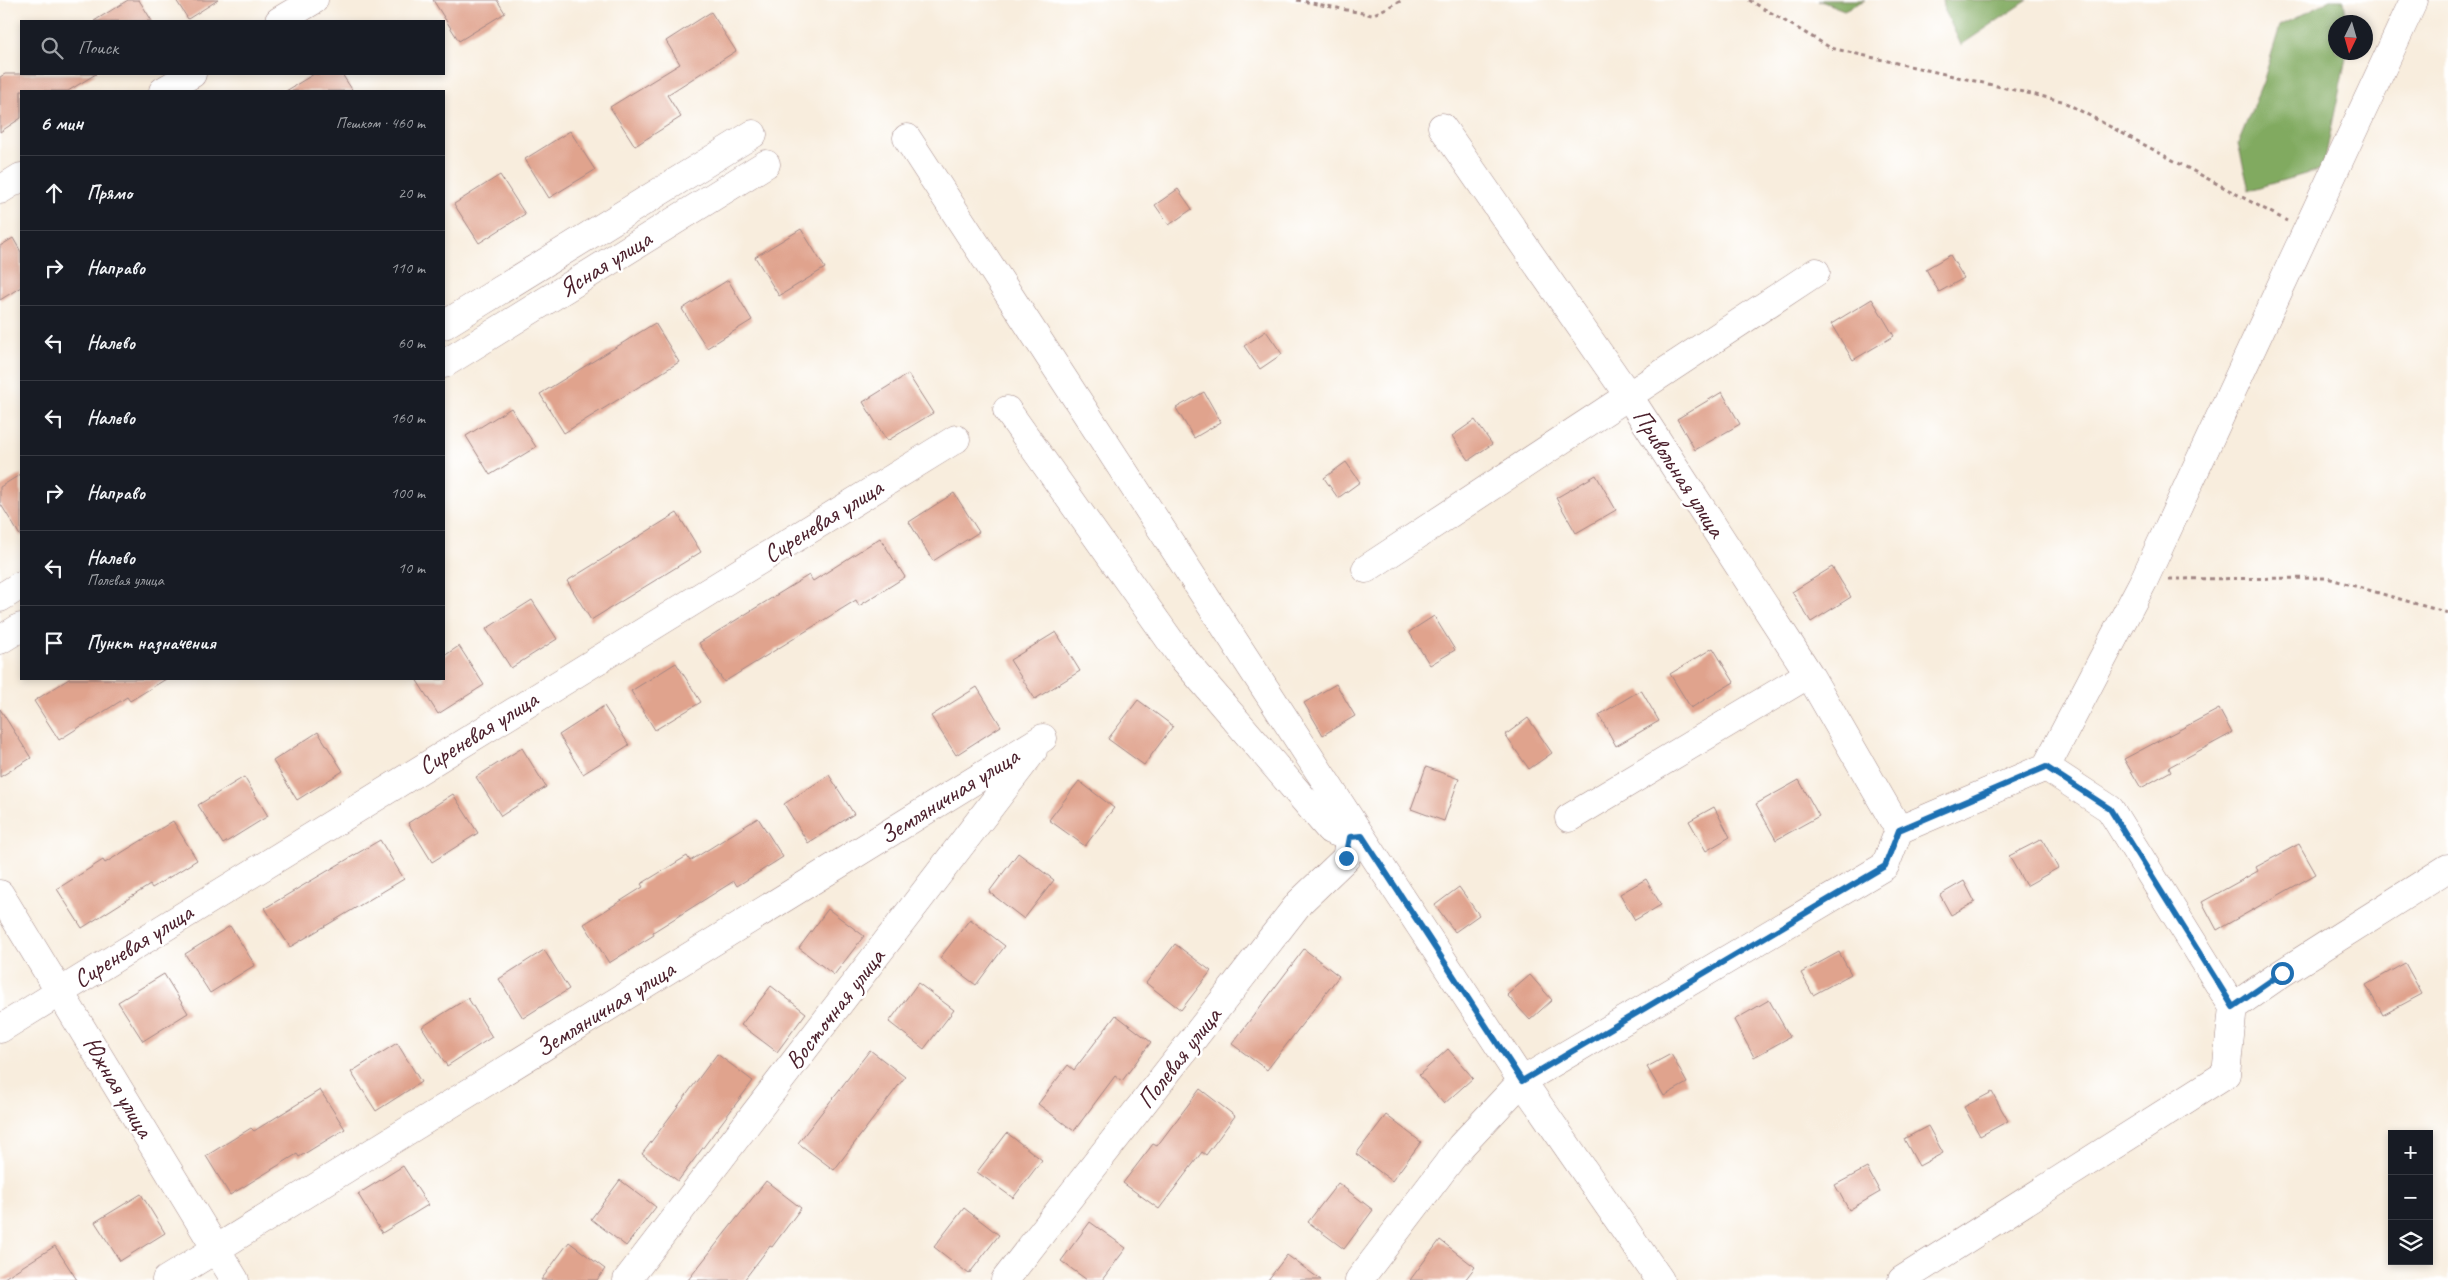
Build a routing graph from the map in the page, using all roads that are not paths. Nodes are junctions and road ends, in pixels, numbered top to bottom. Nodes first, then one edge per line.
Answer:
1 (314, 0) edge
2 (2414, 0) edge
3 (281, 20) edge
4 (190, 75) edge
5 (166, 90) edge
6 (1442, 127) dead end
7 (753, 134) dead end
8 (907, 138) dead end
9 (766, 164) dead end
10 (20, 178) edge
11 (0, 190) edge
12 (1816, 272) dead end
13 (445, 324) edge
14 (445, 363) edge
15 (1628, 395) junction
16 (1007, 410) dead end
17 (956, 438) dead end
18 (1366, 569) dead end
19 (20, 586) edge
20 (0, 598) edge
21 (20, 627) edge
22 (0, 640) edge
23 (1809, 674) junction
24 (1044, 738) joint
25 (2046, 767) junction
26 (1569, 818) dead end
27 (1899, 830) junction
28 (1356, 836) junction
29 (2448, 868) edge
30 (0, 894) edge
31 (60, 991) junction
32 (2233, 1007) junction
33 (0, 1029) edge
34 (1522, 1081) junction
35 (216, 1248) junction
36 (166, 1280) edge
37 (235, 1280) edge
38 (627, 1280) edge
39 (1005, 1280) edge
40 (1359, 1280) edge
41 (1660, 1280) edge
42 (1902, 1280) edge

1 - 3 street
2 - 25 street
4 - 5 street
6 - 15 street, Привольная улица
7 - 13 street, Ясная улица
8 - 28 street
9 - 14 street, Ясная улица
10 - 11 street
12 - 15 street
15 - 18 street
15 - 23 street, Привольная улица
16 - 28 street
17 - 31 street, Сиреневая улица
19 - 20 street
21 - 22 street
23 - 26 street
23 - 27 street, Привольная улица
24 - 35 street, Земляничная улица
24 - 38 street, Восточная улица
25 - 27 street
25 - 32 street
27 - 34 street
28 - 34 street
28 - 39 street, Полевая улица
29 - 32 street
30 - 31 street, Южная улица
31 - 33 street, Сиреневая улица
31 - 35 street, Южная улица
32 - 42 street
34 - 40 street
34 - 41 street
35 - 36 street, Земляничная улица
35 - 37 street, Южная улица

